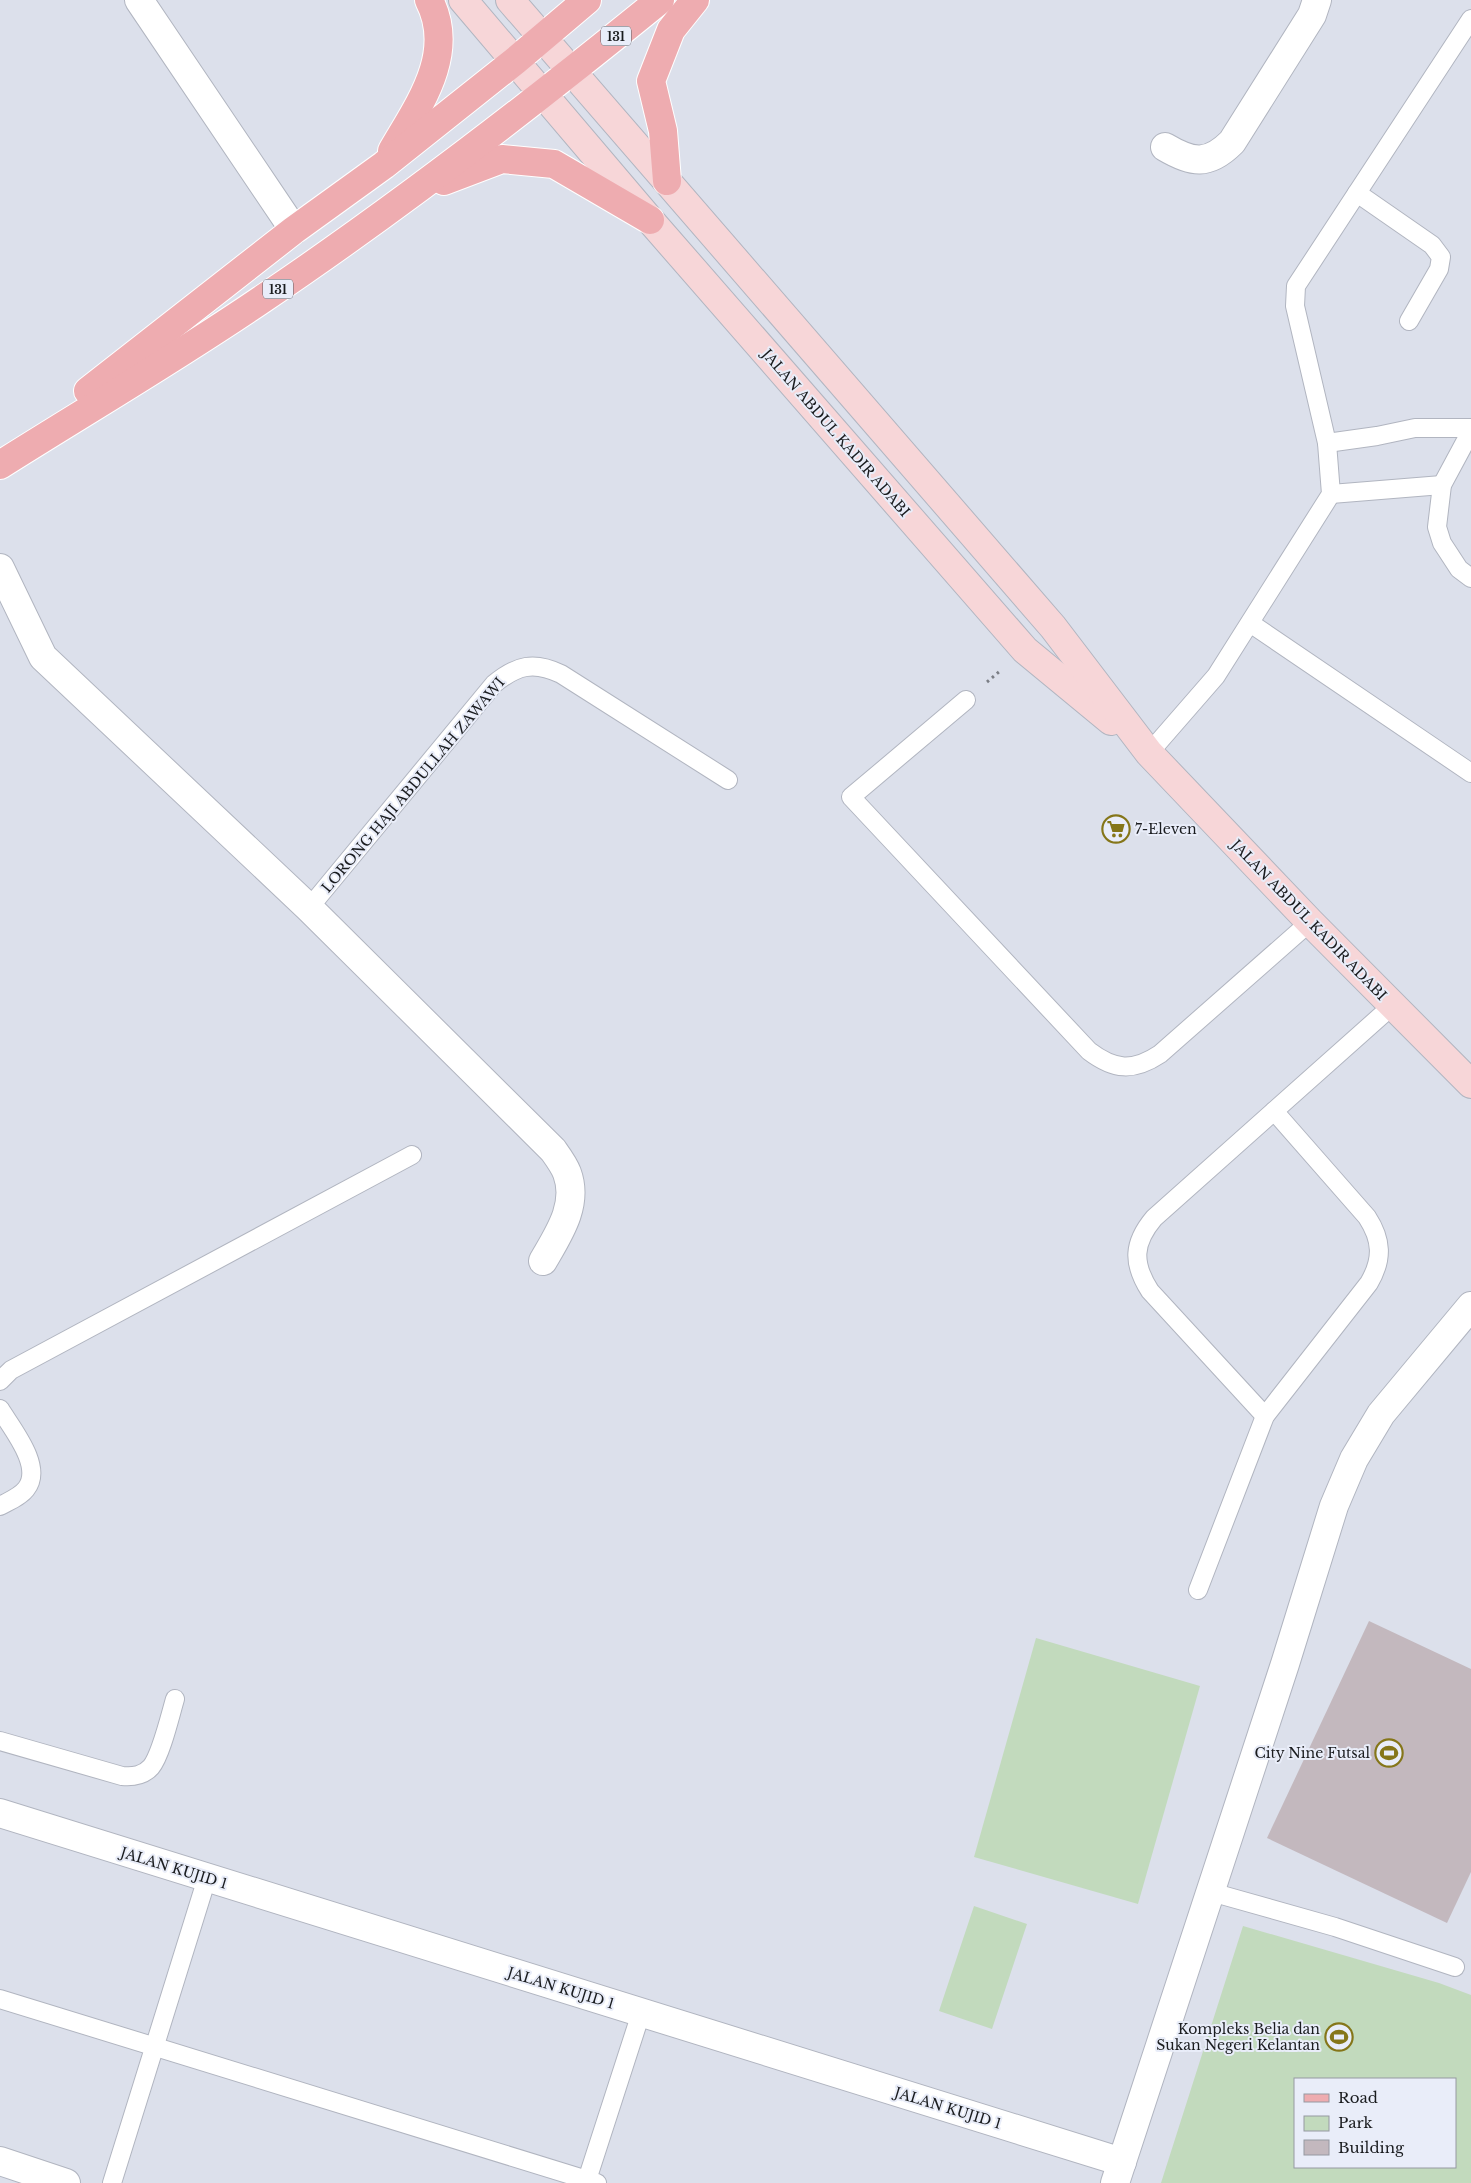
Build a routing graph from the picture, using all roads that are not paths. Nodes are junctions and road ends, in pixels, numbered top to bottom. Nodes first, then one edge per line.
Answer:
1 (139, 0) edge
2 (429, 0) edge
3 (463, 0) edge
4 (510, 0) edge
5 (587, 0) edge
6 (660, 0) edge
7 (695, 0) edge
8 (1317, 0) edge
9 (1471, 19) edge
10 (542, 38) junction
11 (515, 61) junction
12 (572, 71) junction
13 (543, 94) junction
14 (1164, 146) dead end
15 (384, 165) junction
16 (666, 181) junction
17 (415, 192) junction
18 (1356, 193) junction
19 (650, 220) junction
20 (294, 230) junction
21 (1408, 321) dead end
22 (1471, 429) edge
23 (1327, 443) junction
24 (0, 460) edge
25 (0, 465) edge
26 (1442, 485) junction
27 (1332, 494) junction
28 (0, 568) edge
29 (1471, 578) edge
30 (1250, 623) junction
31 (966, 700) road end
32 (1148, 752) junction
33 (1471, 773) edge
34 (728, 780) dead end
35 (309, 908) junction
36 (1310, 922) junction
37 (1392, 1006) junction
38 (1471, 1084) edge
39 (1274, 1111) junction
40 (412, 1155) dead end
41 (543, 1261) dead end
42 (1471, 1306) edge
43 (0, 1382) edge
44 (0, 1409) edge
45 (1265, 1416) junction
46 (0, 1506) edge
47 (1198, 1590) dead end
48 (175, 1699) dead end
49 (0, 1741) edge
50 (0, 1813) edge
51 (206, 1878) junction
52 (1211, 1892) junction
53 (1455, 1967) dead end
54 (0, 1999) edge
55 (641, 2013) junction
56 (155, 2047) junction
57 (0, 2161) edge
58 (1119, 2172) edge
59 (590, 2182) edge
60 (66, 2183) edge
61 (112, 2183) edge

1 - 20 street
2 - 15 main road
3 - 11 main road, JALAN ABDUL KADIR ADABI
4 - 10 main road, JALAN ABDUL KADIR ADABI
5 - 10 main road, 131
6 - 12 main road, 131
7 - 16 main road
8 - 14 street
9 - 18 lane
10 - 11 main road, 131
10 - 12 main road, JALAN ABDUL KADIR ADABI
11 - 13 main road, JALAN ABDUL KADIR ADABI
11 - 15 main road, 131
12 - 13 main road, 131
12 - 16 main road, JALAN ABDUL KADIR ADABI
13 - 17 main road, 131
13 - 19 main road, JALAN ABDUL KADIR ADABI
15 - 20 main road, 131
16 - 32 main road, JALAN ABDUL KADIR ADABI
17 - 19 main road
17 - 25 main road, 131
18 - 21 lane
18 - 23 lane
19 - 32 main road, JALAN ABDUL KADIR ADABI
20 - 24 main road, 131
22 - 23 lane
22 - 26 lane
23 - 27 lane
26 - 27 lane
26 - 29 lane
27 - 30 lane
28 - 35 street
30 - 32 lane
30 - 33 lane
31 - 36 lane
32 - 36 main road, JALAN ABDUL KADIR ADABI
34 - 35 lane, LORONG HAJI ABDULLAH ZAWAWI
35 - 41 street
36 - 37 main road, JALAN ABDUL KADIR ADABI
37 - 38 main road, JALAN ABDUL KADIR ADABI
37 - 39 lane
39 - 45 lane
39 - 45 lane
40 - 43 lane
42 - 52 street
44 - 46 lane
45 - 47 lane
48 - 49 lane
50 - 51 street, JALAN KUJID 1
51 - 55 street, JALAN KUJID 1
51 - 56 lane
52 - 53 lane
52 - 58 street
54 - 56 lane
55 - 58 street, JALAN KUJID 1
55 - 59 lane
56 - 59 lane
56 - 61 lane
57 - 60 street

